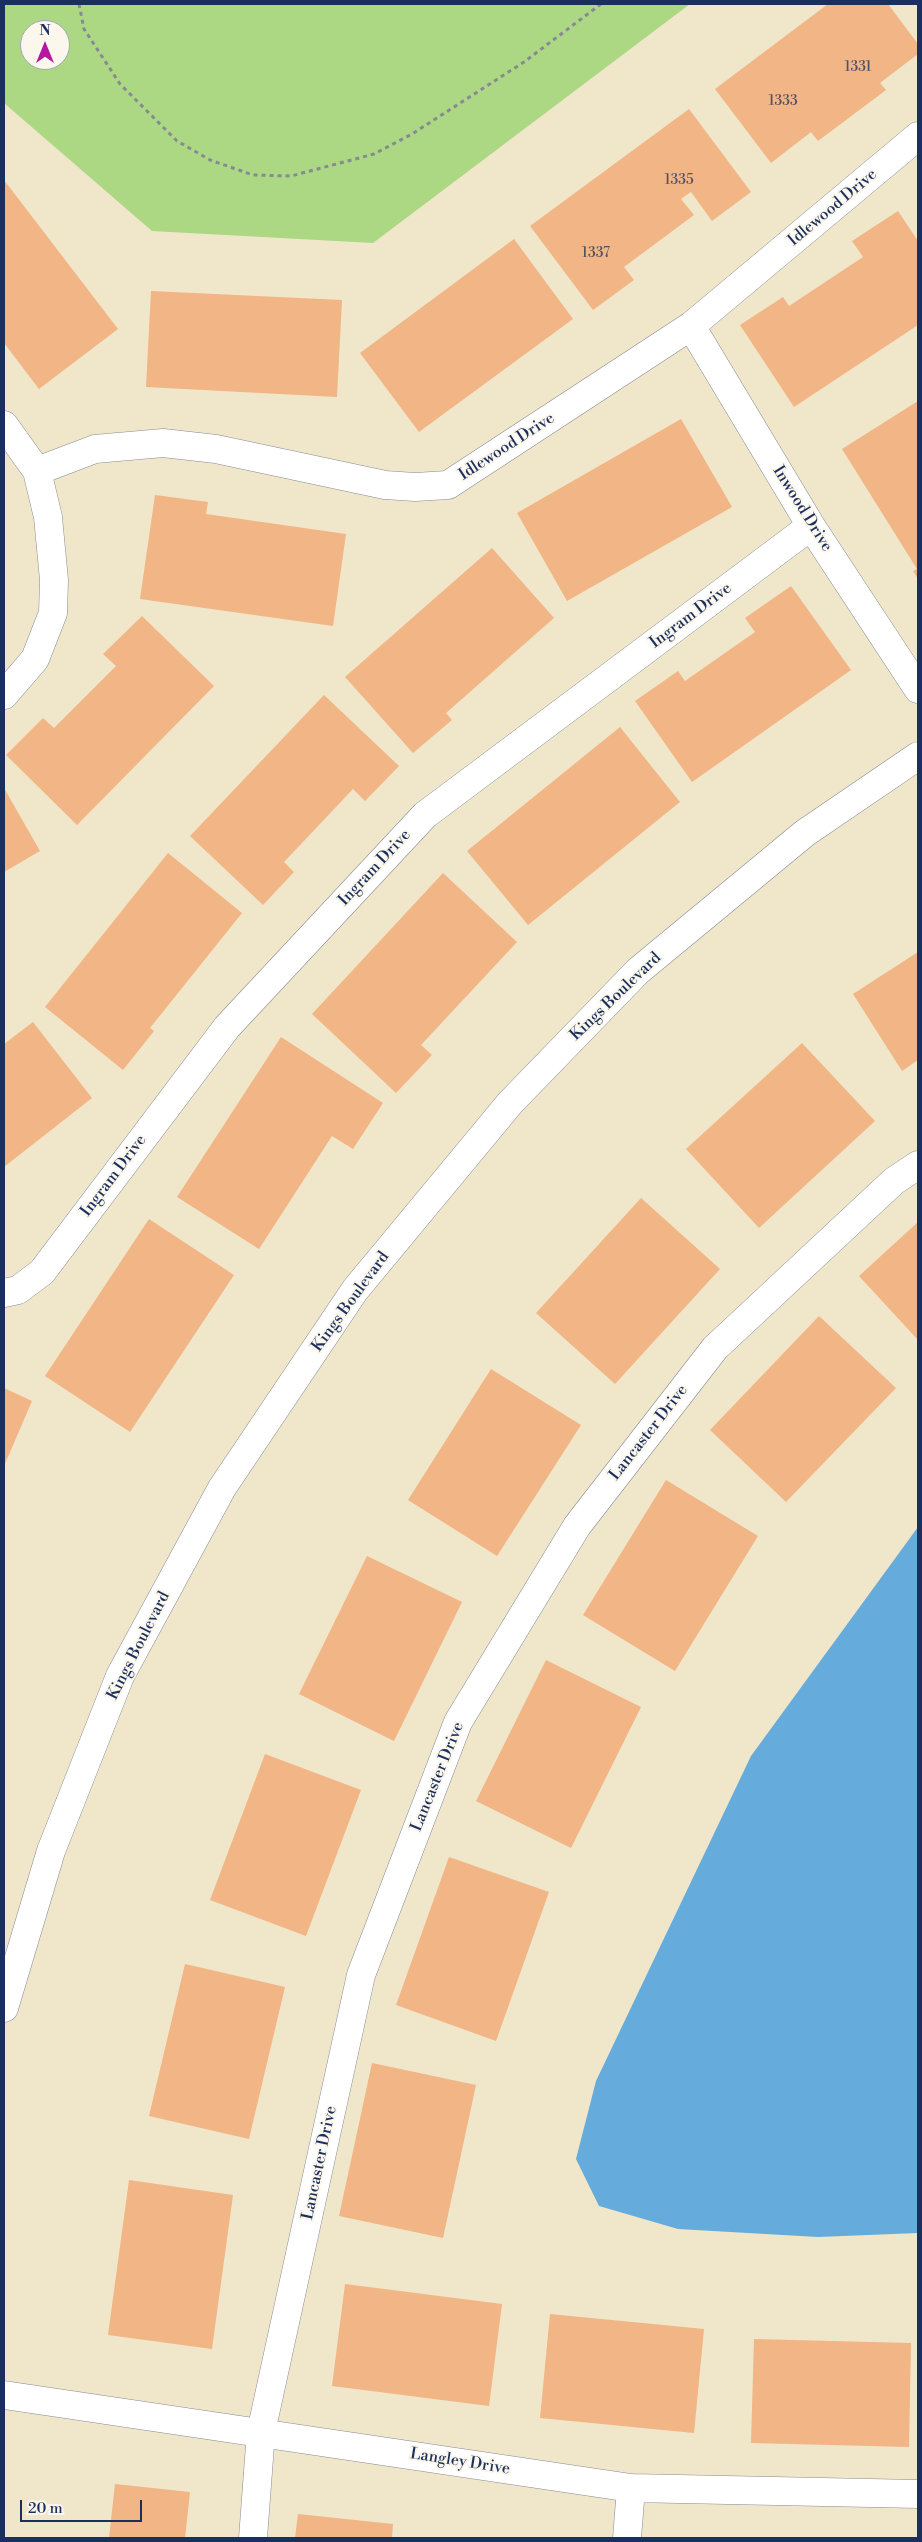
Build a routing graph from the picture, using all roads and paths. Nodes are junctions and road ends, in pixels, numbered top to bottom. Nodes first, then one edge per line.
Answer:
1 (79, 4) edge
2 (602, 4) edge
3 (918, 136) edge
4 (691, 326) junction
5 (4, 426) edge
6 (37, 471) junction
7 (811, 526) junction
8 (918, 689) edge
9 (4, 695) edge
10 (918, 756) edge
11 (918, 1165) edge
12 (11, 1292) edge
13 (4, 2008) edge
14 (4, 2395) edge
15 (261, 2432) junction
16 (630, 2488) junction
17 (918, 2494) edge
18 (253, 2538) edge
19 (627, 2538) edge

1 - 2 path
3 - 4 street, Idlewood Drive
4 - 6 street, Idlewood Drive
4 - 7 street, Inwood Drive
5 - 6 street
6 - 9 street
7 - 8 street, Inwood Drive
7 - 12 street, Ingram Drive
10 - 13 street, Kings Boulevard
11 - 15 street, Lancaster Drive
14 - 15 street, Langley Drive
15 - 16 street, Langley Drive
15 - 18 street, Lancaster Drive
16 - 17 street, Langley Drive
16 - 19 street

